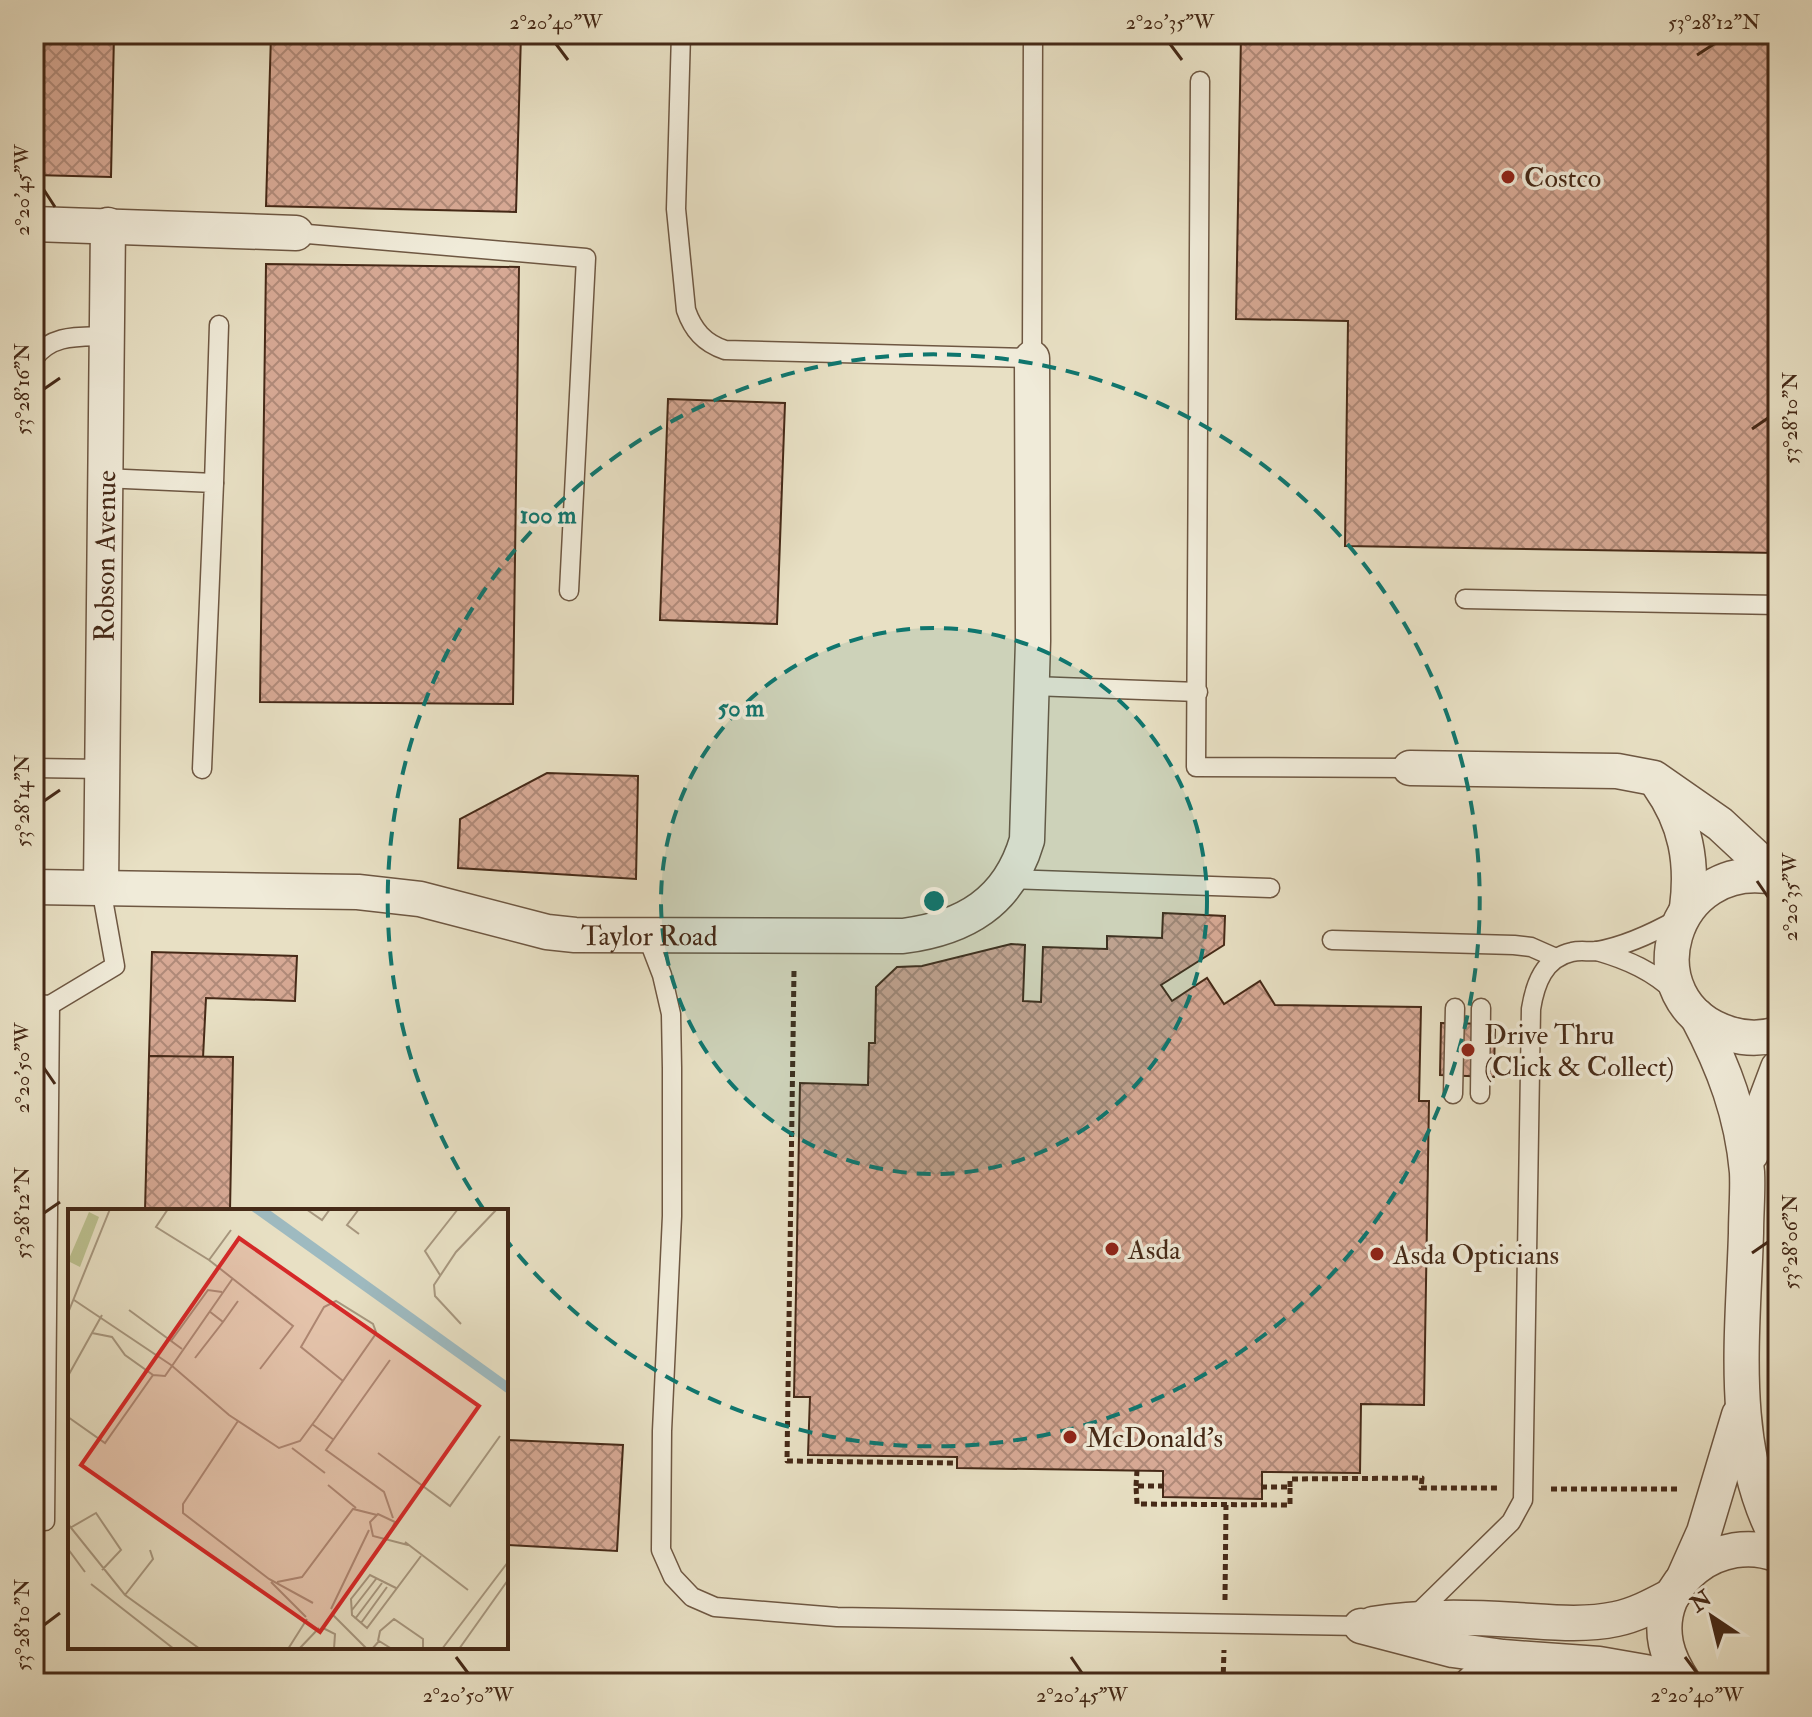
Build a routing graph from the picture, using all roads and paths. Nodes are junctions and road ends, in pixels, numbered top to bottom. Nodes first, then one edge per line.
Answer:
1 (681, 34) edge
2 (1033, 34) edge
3 (1200, 81) dead end
4 (34, 224) edge
5 (108, 225) junction
6 (296, 233) joint
7 (219, 325) dead end
8 (106, 336) junction
9 (34, 358) edge
10 (1032, 358) junction
11 (103, 478) junction
12 (214, 483) junction
13 (569, 591) dead end
14 (1465, 599) dead end
15 (1778, 605) edge
16 (1032, 686) junction
17 (1198, 692) junction
18 (34, 768) edge
19 (1410, 768) joint
20 (102, 769) junction
21 (202, 769) dead end
22 (1654, 778) junction
23 (1777, 877) edge
24 (1011, 879) junction
25 (34, 887) edge
26 (101, 888) junction
27 (1270, 888) dead end
28 (1684, 912) junction
29 (647, 936) junction
30 (795, 937) junction
31 (1332, 940) dead end
32 (1596, 951) junction
33 (1556, 958) junction
34 (42, 1004) edge
35 (1455, 1008) dead end
36 (1481, 1008) dead end
37 (1690, 1008) junction
38 (1778, 1034) edge
39 (1778, 1068) edge
40 (1453, 1094) dead end
41 (1480, 1094) dead end
42 (1747, 1174) junction
43 (1742, 1403) junction
44 (957, 1463) dead end
45 (1137, 1470) dead end
46 (1136, 1486) junction
47 (1164, 1486) dead end
48 (1262, 1487) dead end
49 (34, 1520) edge
50 (1778, 1540) edge
51 (1778, 1555) edge
52 (1678, 1586) junction
53 (1414, 1617) junction
54 (1361, 1626) junction
55 (1503, 1657) junction
56 (1461, 1683) edge
57 (1682, 1683) edge

1 - 10 lane
2 - 10 lane
3 - 17 lane
4 - 5 street
5 - 6 street
5 - 8 street, Robson Avenue
6 - 13 lane
7 - 12 lane
8 - 9 lane
8 - 11 street, Robson Avenue
10 - 16 street, Taylor Road
11 - 12 lane
11 - 20 street, Robson Avenue
12 - 21 lane
14 - 15 lane
16 - 17 lane
16 - 24 street, Taylor Road
17 - 19 lane
18 - 20 lane
19 - 22 street
20 - 26 street, Robson Avenue
22 - 23 street
22 - 28 street
23 - 28 street
24 - 27 lane
24 - 30 street, Taylor Road
25 - 26 street, Taylor Road
26 - 29 street, Taylor Road
26 - 34 lane
28 - 32 lane
28 - 37 street
29 - 30 street, Taylor Road
29 - 54 lane
30 - 44 path
31 - 33 lane
32 - 33 lane
32 - 37 lane
33 - 53 lane
34 - 49 lane
35 - 40 lane
36 - 41 lane
37 - 38 street
37 - 42 street
39 - 42 street
42 - 43 street
43 - 50 street
43 - 52 street
45 - 46 path
46 - 47 path
46 - 48 path
51 - 52 street
52 - 53 street
52 - 57 street
53 - 54 street
54 - 55 street
55 - 56 lane
55 - 57 street

